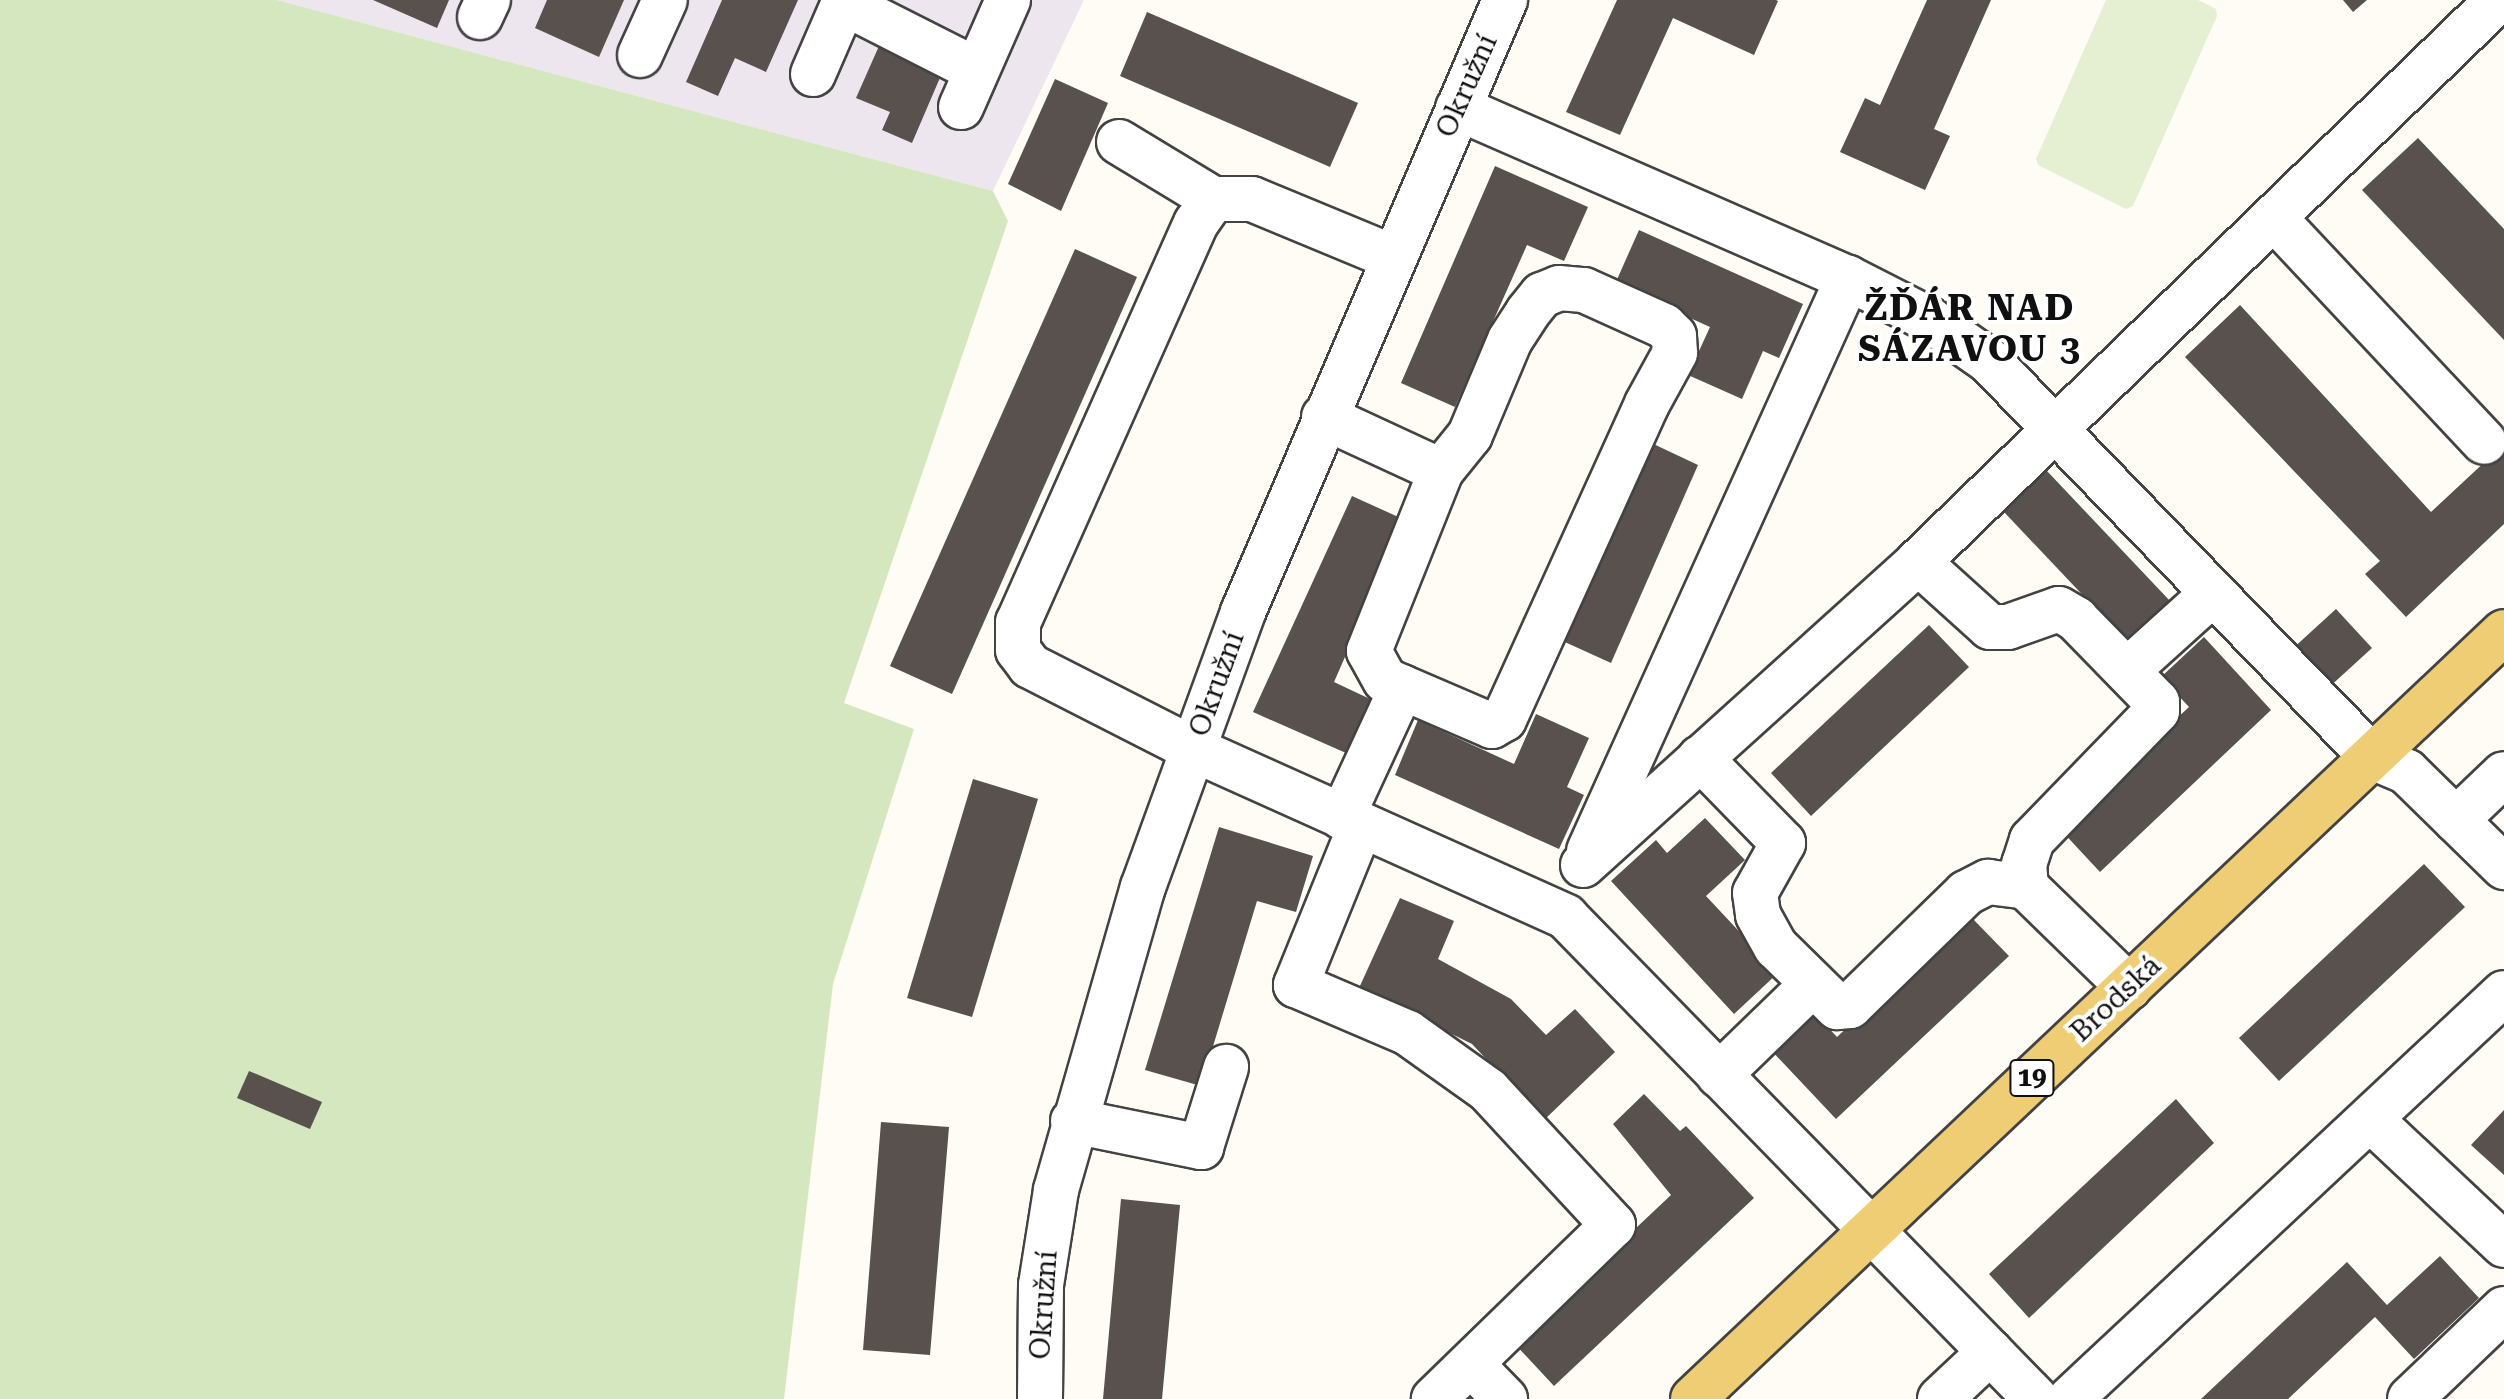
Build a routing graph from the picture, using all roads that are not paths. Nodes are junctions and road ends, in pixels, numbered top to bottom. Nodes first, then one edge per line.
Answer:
1 (665, 0) edge
2 (1008, 0) edge
3 (1505, 0) edge
4 (2497, 0) edge
5 (845, 1) edge
6 (640, 55) dead end
7 (813, 74) dead end
8 (1458, 108) junction
9 (1119, 142) dead end
10 (1213, 199) junction
11 (2274, 218) junction
12 (1392, 257) junction
13 (1848, 278) junction
14 (1324, 417) junction
15 (2056, 430) junction
16 (2484, 442) dead end
17 (1441, 471) junction
18 (1918, 562) junction
19 (2213, 593) junction
20 (2504, 632) edge
21 (2129, 669) junction
22 (1402, 687) junction
23 (1193, 749) junction
24 (2372, 757) junction
25 (1700, 758) junction
26 (2504, 774) edge
27 (2456, 820) junction
28 (1352, 821) junction
29 (1583, 865) junction
30 (2504, 867) edge
31 (2026, 887) junction
32 (1566, 917) junction
33 (1813, 984) junction
34 (2129, 987) junction
35 (2504, 993) edge
36 (1226, 1067) dead end
37 (1719, 1075) junction
38 (2370, 1119) junction
39 (1073, 1121) junction
40 (1871, 1231) junction
41 (2504, 1245) edge
42 (2504, 1309) edge
43 (1990, 1352) junction
44 (1471, 1364) junction
45 (1040, 1399) edge
46 (1434, 1399) edge
47 (1505, 1399) edge
48 (1693, 1399) edge
49 (1940, 1399) edge
50 (2036, 1399) edge
51 (2070, 1399) edge
52 (2410, 1399) edge

1 - 6 street
2 - 5 street
3 - 8 street, Okružní
4 - 11 street
5 - 7 street
8 - 12 street, Okružní
8 - 13 street
9 - 10 street
10 - 12 street
10 - 23 street
11 - 15 street
11 - 16 street
12 - 14 street, Okružní
13 - 15 street
13 - 29 street
14 - 17 street
14 - 23 street, Okružní
15 - 18 street
15 - 19 street
17 - 22 street
17 - 22 street
18 - 21 street
18 - 25 street
19 - 21 street
19 - 24 street
20 - 24 main road, Brodská / 19
21 - 31 street
22 - 28 street
23 - 28 street
23 - 39 street, Okružní
24 - 27 street
24 - 34 main road, Brodská / 19
25 - 29 street
25 - 33 street
26 - 27 street
27 - 30 street
28 - 32 street
28 - 44 street
29 - 32 street
31 - 33 street
31 - 34 street
32 - 37 street
33 - 37 street
34 - 40 main road, Brodská / 19
35 - 38 street
36 - 39 street
37 - 40 street
38 - 41 street
38 - 51 street
39 - 45 street, Okružní
40 - 43 street
40 - 48 main road, Brodská / 19
42 - 52 street
43 - 49 street
43 - 50 street
44 - 46 street
44 - 47 street

